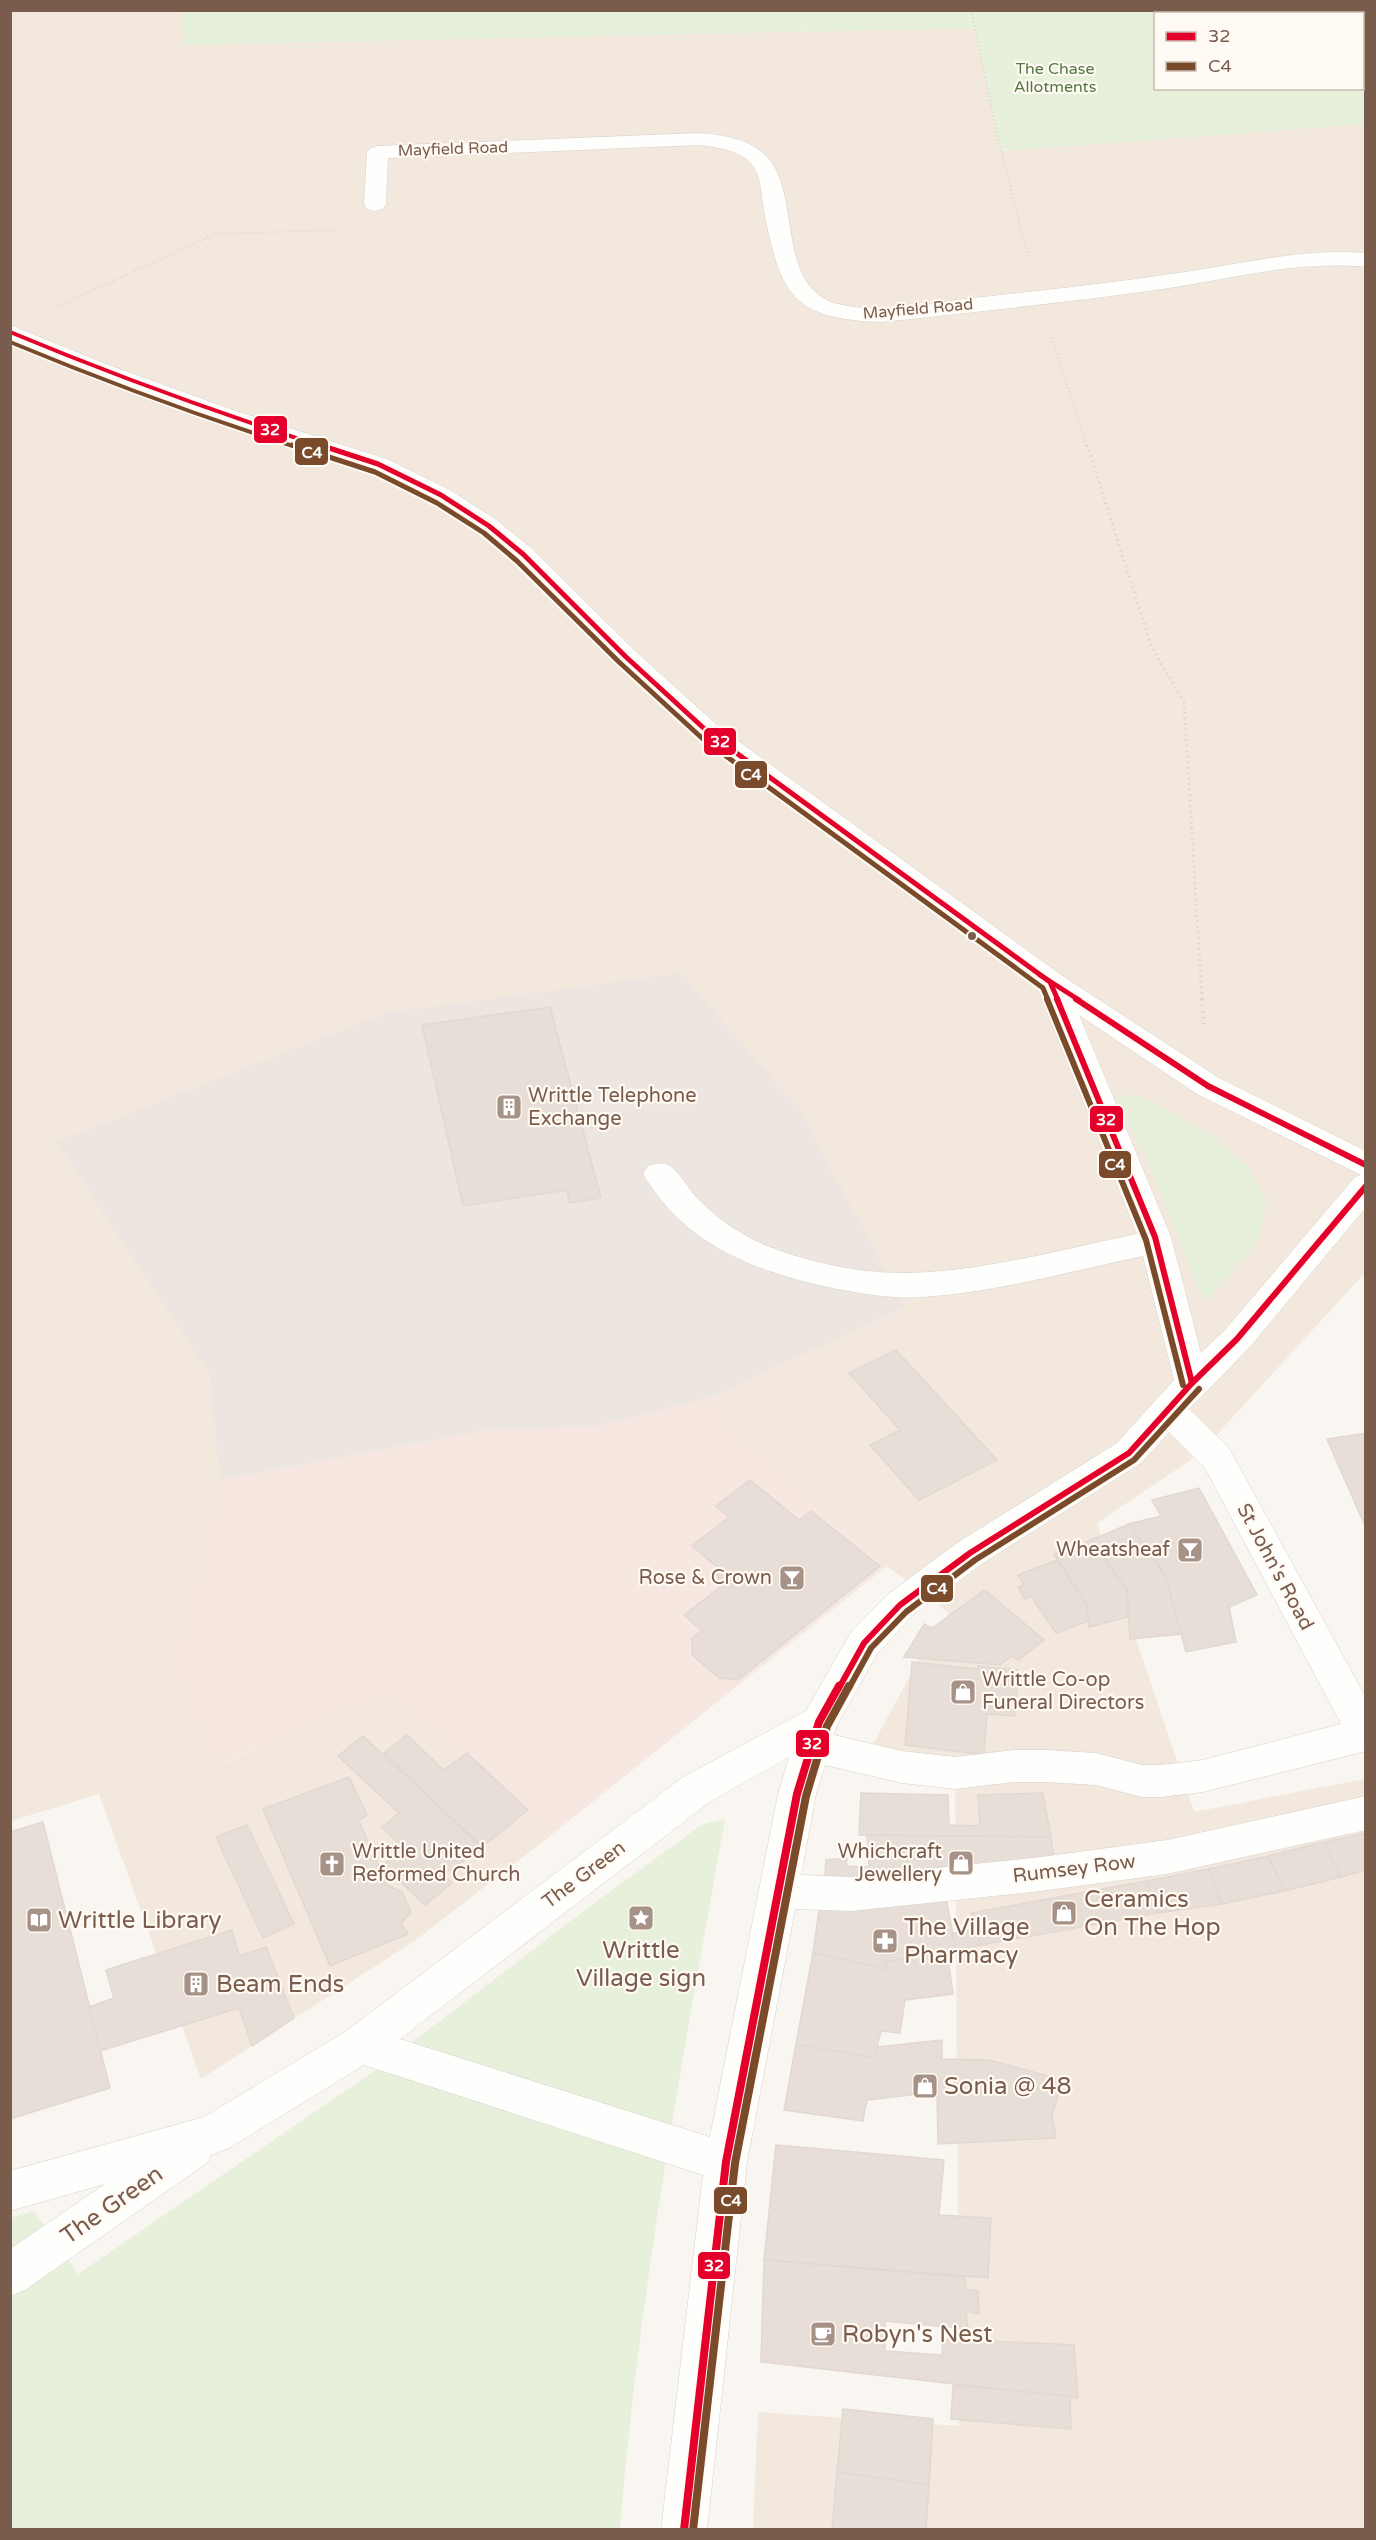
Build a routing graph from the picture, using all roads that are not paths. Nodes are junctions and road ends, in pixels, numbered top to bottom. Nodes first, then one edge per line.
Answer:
1 (375, 204) road end
2 (1365, 260) edge
3 (10, 332) edge
4 (1050, 982) junction
5 (1365, 1165) edge
6 (659, 1174) dead end
7 (1365, 1185) edge
8 (1156, 1242) junction
9 (1192, 1383) junction
10 (1169, 1411) junction
11 (815, 1734) junction
12 (1365, 1735) edge
13 (1365, 1813) edge
14 (778, 1891) junction
15 (360, 2045) junction
16 (214, 2134) junction
17 (726, 2162) junction
18 (10, 2191) edge
19 (10, 2275) edge
20 (684, 2529) edge

1 - 2 street, Mayfield Road
3 - 4 street
4 - 5 street
4 - 8 street
6 - 8 street
7 - 9 street
8 - 9 street
9 - 10 street
10 - 11 street
10 - 12 street, St John's Road
11 - 12 street
11 - 14 street
11 - 15 street, The Green
13 - 14 street, Rumsey Row
14 - 17 street
15 - 16 street, The Green
15 - 17 street
16 - 18 street, The Green
16 - 19 street, The Green
17 - 20 street

